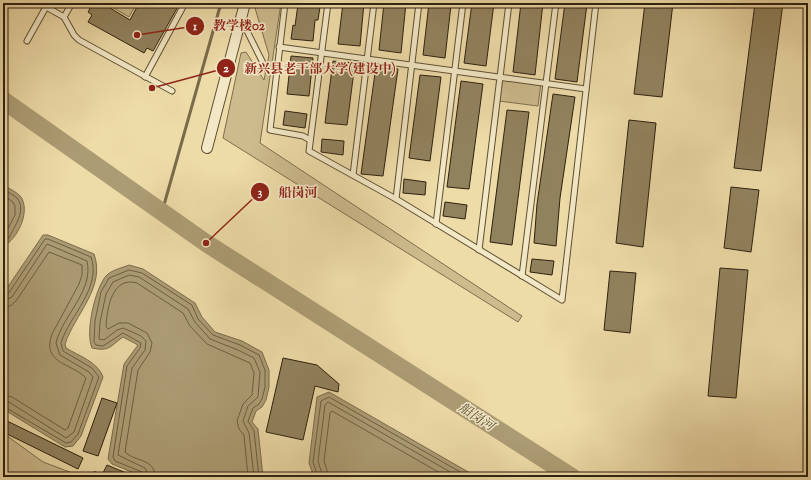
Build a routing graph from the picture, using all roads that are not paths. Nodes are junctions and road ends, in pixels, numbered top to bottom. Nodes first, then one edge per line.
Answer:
1 (39, 3) edge
2 (72, 3) edge
3 (185, 3) edge
4 (244, 3) edge
5 (285, 3) edge
6 (328, 3) edge
7 (374, 3) edge
8 (419, 3) edge
9 (464, 3) edge
10 (509, 3) edge
11 (556, 3) edge
12 (596, 3) edge
13 (46, 7) junction
14 (64, 17) junction
15 (241, 18) junction
16 (27, 41) dead end
17 (279, 47) junction
18 (322, 53) junction
19 (367, 59) junction
20 (412, 65) junction
21 (266, 69) dead end
22 (455, 71) junction
23 (145, 77) junction
24 (500, 77) junction
25 (546, 83) junction
26 (586, 89) junction
27 (172, 91) dead end
28 (310, 140) junction
29 (207, 148) dead end
30 (352, 175) junction
31 (396, 199) junction
32 (436, 224) junction
33 (479, 250) junction
34 (522, 276) junction

1 - 13 lane
2 - 14 lane
3 - 23 lane
4 - 15 street
5 - 17 lane
6 - 18 lane
7 - 19 lane
8 - 20 lane
9 - 22 lane
10 - 24 lane
11 - 25 lane
12 - 26 lane
13 - 14 lane
13 - 16 lane
14 - 23 lane
15 - 21 lane
15 - 29 street
17 - 18 lane
17 - 28 lane
18 - 19 lane
18 - 28 lane
19 - 20 lane
19 - 30 lane
20 - 22 lane
20 - 31 lane
22 - 24 lane
22 - 32 lane
23 - 27 lane
24 - 25 lane
24 - 33 lane
25 - 26 lane
25 - 34 lane
26 - 34 lane
28 - 30 lane
30 - 31 lane
31 - 32 lane
32 - 33 lane
33 - 34 lane

